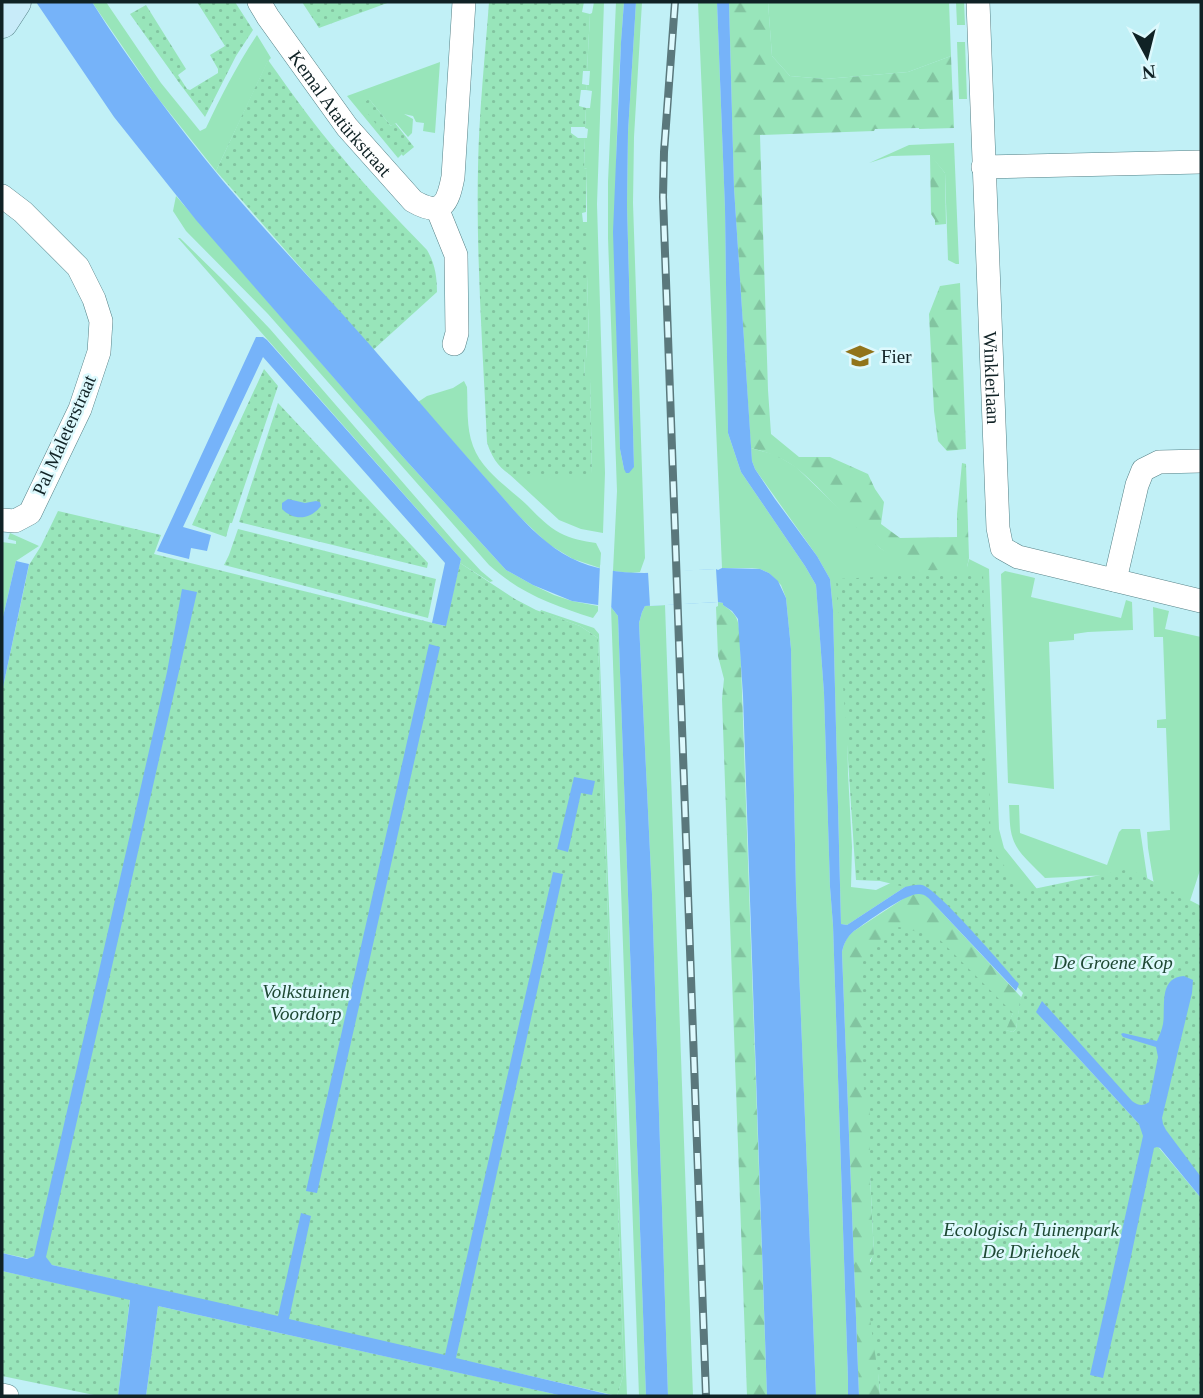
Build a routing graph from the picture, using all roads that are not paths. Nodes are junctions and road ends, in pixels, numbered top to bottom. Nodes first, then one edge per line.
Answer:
1 (15, 2) edge
2 (259, 2) edge
3 (464, 2) edge
4 (978, 2) edge
5 (2, 22) edge
6 (1201, 162) edge
7 (983, 167) junction
8 (2, 196) edge
9 (437, 208) junction
10 (454, 345) dead end
11 (1201, 461) edge
12 (2, 520) edge
13 (1115, 580) junction
14 (1201, 601) edge
15 (2, 1395) edge
16 (7, 1396) edge

1 - 5 street
2 - 9 street, Kemal Atatürkstraat
3 - 9 street
4 - 7 street, Winklerlaan
6 - 7 street
7 - 13 street, Winklerlaan
8 - 12 street, Pal Maleterstraat
9 - 10 street
11 - 13 street
13 - 14 street, Winklerlaan
15 - 16 street

